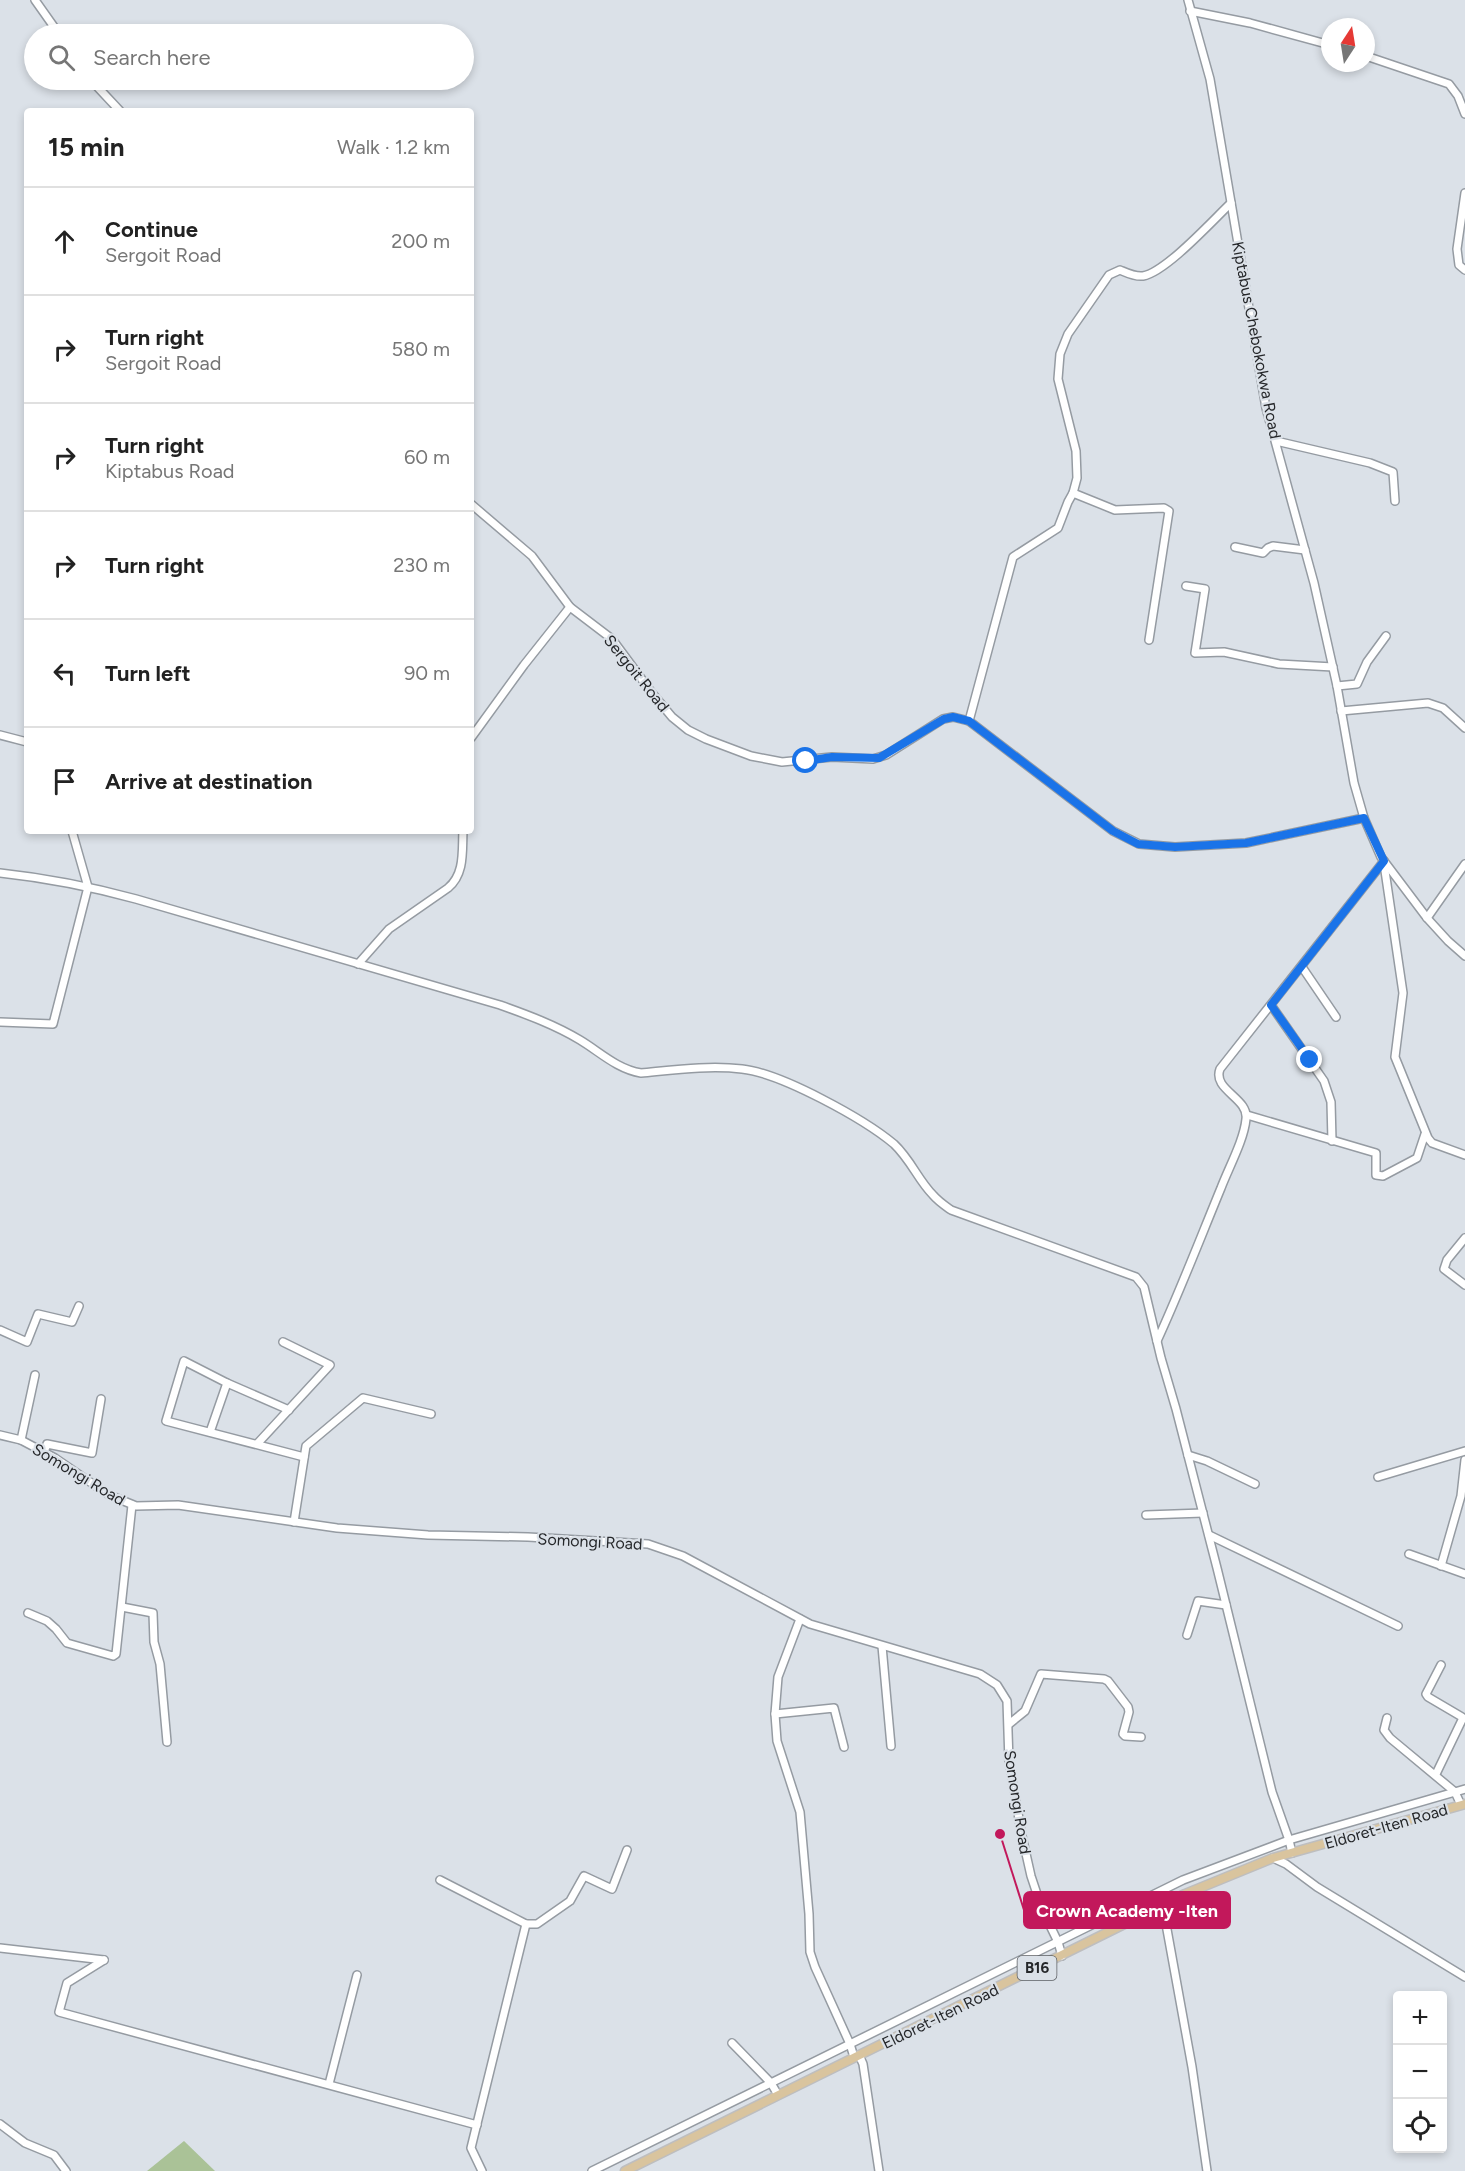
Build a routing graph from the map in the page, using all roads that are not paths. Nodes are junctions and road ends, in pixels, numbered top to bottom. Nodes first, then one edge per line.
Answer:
1 (35, 0) edge
2 (1188, 0) edge
3 (1190, 10) junction
4 (52, 24) edge
5 (1321, 43) edge
6 (1375, 59) edge
7 (100, 90) edge
8 (117, 108) edge
9 (1465, 114) edge
10 (1465, 193) edge
11 (1232, 203) junction
12 (1465, 270) edge
13 (1276, 441) junction
14 (1073, 493) junction
15 (1395, 501) dead end
16 (474, 507) edge
17 (1235, 547) dead end
18 (1305, 550) junction
19 (1186, 586) dead end
20 (570, 607) junction
21 (1386, 636) dead end
22 (1149, 640) dead end
23 (1333, 667) junction
24 (1337, 686) junction
25 (1341, 711) junction
26 (969, 721) junction
27 (1465, 728) edge
28 (474, 734) edge
29 (0, 735) edge
30 (24, 741) edge
31 (1364, 818) junction
32 (73, 834) edge
33 (464, 834) edge
34 (1384, 861) junction
35 (1465, 864) edge
36 (0, 873) edge
37 (88, 887) junction
38 (1427, 918) junction
39 (1465, 956) edge
40 (358, 964) junction
41 (1302, 967) junction
42 (1271, 1005) junction
43 (1336, 1017) dead end
44 (0, 1022) edge
45 (1246, 1115) junction
46 (1425, 1134) junction
47 (1332, 1141) junction
48 (1465, 1155) edge
49 (1465, 1238) edge
50 (1465, 1285) edge
51 (80, 1306) dead end
52 (0, 1330) edge
53 (1157, 1341) junction
54 (283, 1342) dead end
55 (35, 1375) dead end
56 (227, 1383) junction
57 (100, 1399) dead end
58 (289, 1410) junction
59 (431, 1414) dead end
60 (210, 1432) junction
61 (0, 1436) edge
62 (21, 1440) junction
63 (257, 1444) junction
64 (1465, 1451) edge
65 (44, 1452) junction
66 (1188, 1455) junction
67 (304, 1457) junction
68 (1465, 1460) edge
69 (1378, 1477) dead end
70 (1255, 1484) dead end
71 (132, 1505) junction
72 (1203, 1513) junction
73 (1146, 1515) dead end
74 (294, 1522) junction
75 (1209, 1535) junction
76 (1409, 1554) dead end
77 (1441, 1566) junction
78 (1465, 1574) edge
79 (1226, 1605) junction
80 (122, 1607) junction
81 (28, 1613) dead end
82 (800, 1619) junction
83 (1398, 1626) dead end
84 (1187, 1635) dead end
85 (882, 1646) junction
86 (1441, 1665) dead end
87 (775, 1714) junction
88 (1387, 1718) dead end
89 (1009, 1724) junction
90 (1141, 1737) dead end
91 (167, 1742) dead end
92 (891, 1746) dead end
93 (844, 1747) dead end
94 (1436, 1774) junction
95 (1465, 1789) edge
96 (1455, 1792) junction
97 (1463, 1805) edge
98 (1289, 1840) junction
99 (627, 1850) dead end
100 (1292, 1853) junction
101 (1273, 1858) junction
102 (440, 1880) dead end
103 (1164, 1913) dead end
104 (526, 1924) junction
105 (1058, 1942) junction
106 (0, 1948) edge
107 (1062, 1956) junction
108 (357, 1975) dead end
109 (1465, 1977) edge
110 (732, 2043) dead end
111 (850, 2044) junction
112 (857, 2056) junction
113 (771, 2083) junction
114 (329, 2084) junction
115 (778, 2095) junction
116 (0, 2124) edge
117 (477, 2125) junction
118 (66, 2171) edge
119 (482, 2171) edge
120 (592, 2171) edge
121 (625, 2171) edge
122 (879, 2171) edge
123 (1207, 2171) edge

1 - 4 street
2 - 3 street, Kiptabus Chebokokwa Road
3 - 5 street
3 - 11 street, Kiptabus Chebokokwa Road
6 - 9 street
7 - 8 street
10 - 12 street
11 - 13 street, Kiptabus Chebokokwa Road
11 - 14 street
13 - 15 street
13 - 18 street, Kiptabus Chebokokwa Road
14 - 22 street
14 - 26 street
16 - 20 street, Sergoit Road
17 - 18 street
18 - 23 street, Kiptabus Chebokokwa Road
19 - 23 street
20 - 26 street, Sergoit Road
20 - 28 street
21 - 24 street
23 - 24 street, Kiptabus Chebokokwa Road
24 - 25 street, Kiptabus Chebokokwa Road
25 - 27 street
25 - 31 street, Kiptabus Chebokokwa Road
26 - 31 street
29 - 30 street
31 - 34 street, Kiptabus Chebokokwa Road
32 - 37 street
33 - 40 street
34 - 38 street
34 - 41 street
34 - 46 street
35 - 38 street
36 - 37 street
37 - 40 street
37 - 44 street
38 - 39 street
40 - 53 street
41 - 42 street
41 - 43 street
42 - 45 street
42 - 47 street
45 - 47 street
45 - 53 street
46 - 47 street
46 - 48 street
49 - 50 street
51 - 52 street
53 - 66 street
54 - 58 street
55 - 62 street
56 - 58 street
56 - 60 street
56 - 60 street
57 - 65 street
58 - 63 street
59 - 67 street
60 - 63 street
61 - 62 street, Somongi Road
62 - 65 street, Somongi Road
63 - 67 street
64 - 69 street
65 - 71 street, Somongi Road
66 - 70 street
66 - 72 street
67 - 74 street
68 - 77 street
71 - 74 street, Somongi Road
71 - 80 street
72 - 73 street
72 - 75 street
74 - 82 street, Somongi Road
75 - 79 street
75 - 83 street
76 - 77 street
77 - 78 street
79 - 84 street
79 - 98 street
80 - 81 street
80 - 91 street
82 - 85 street, Somongi Road
82 - 87 street
85 - 89 street, Somongi Road
85 - 92 street
86 - 94 street
87 - 93 street
87 - 111 street
88 - 94 street
89 - 90 street
89 - 105 street, Somongi Road
94 - 96 street
95 - 96 street
96 - 97 street
96 - 98 street
97 - 100 main road, Eldoret-Iten Road / B16
98 - 100 street
98 - 105 street
99 - 104 street
100 - 101 main road, Eldoret-Iten Road / B16
101 - 107 main road, Eldoret-Iten Road / B16
101 - 109 street
102 - 104 street
103 - 123 street
104 - 117 street
105 - 107 street, Somongi Road
105 - 111 street
106 - 114 street
107 - 112 main road, Eldoret-Iten Road / B16
108 - 114 street
110 - 113 street
111 - 112 street
111 - 113 street
112 - 115 main road, Eldoret-Iten Road / B16
112 - 122 street
113 - 115 street
113 - 120 street
114 - 117 street
115 - 121 main road, Eldoret-Iten Road / B16
116 - 118 street
117 - 119 street

